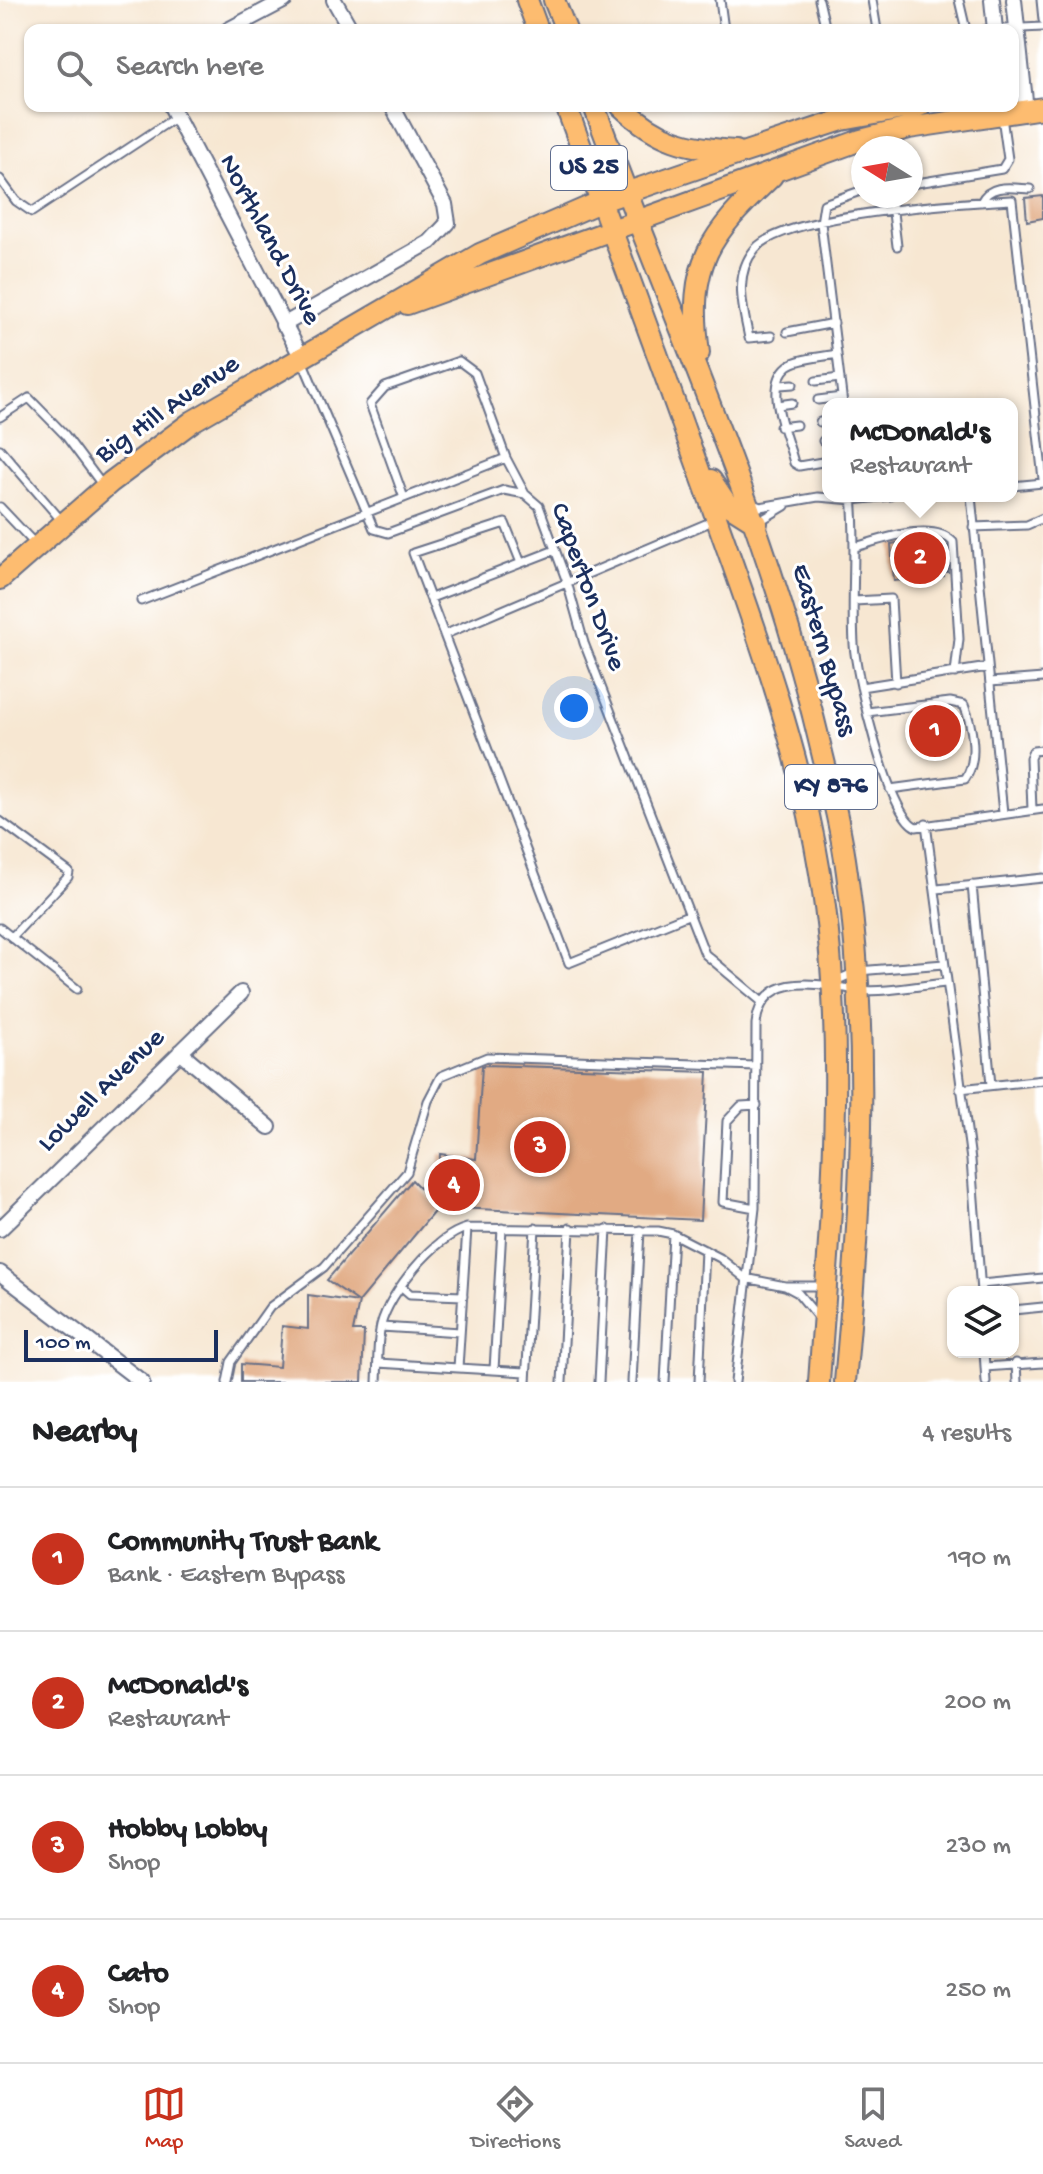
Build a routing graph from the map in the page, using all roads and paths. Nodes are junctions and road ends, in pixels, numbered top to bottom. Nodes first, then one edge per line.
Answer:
1 (285, 0) edge
2 (334, 0) edge
3 (527, 0) edge
4 (554, 0) edge
5 (720, 0) edge
6 (819, 0) edge
7 (872, 0) edge
8 (959, 0) edge
9 (992, 0) edge
10 (1014, 0) edge
11 (1041, 0) edge
12 (1043, 20) edge
13 (239, 24) edge
14 (348, 24) edge
15 (536, 24) edge
16 (564, 24) edge
17 (723, 24) edge
18 (825, 24) edge
19 (876, 24) edge
20 (965, 24) edge
21 (991, 24) edge
22 (1016, 24) edge
23 (1043, 27) edge
24 (1019, 28) edge
25 (1019, 42) edge
26 (1034, 109) edge
27 (172, 112) edge
28 (174, 112) edge
29 (395, 112) edge
30 (568, 112) edge
31 (596, 112) edge
32 (629, 112) edge
33 (887, 112) edge
34 (978, 112) edge
35 (996, 112) edge
36 (748, 151) junction
37 (779, 170) junction
38 (0, 179) edge
39 (923, 182) edge
40 (1030, 189) dead end
41 (626, 193) junction
42 (851, 194) edge
43 (602, 201) junction
44 (981, 202) junction
45 (893, 208) edge
46 (893, 211) junction
47 (636, 222) junction
48 (821, 223) junction
49 (612, 229) junction
50 (897, 246) dead end
51 (384, 312) junction
52 (834, 323) junction
53 (283, 325) junction
54 (787, 332) dead end
55 (771, 336) dead end
56 (837, 354) junction
57 (301, 356) junction
58 (840, 378) junction
59 (702, 381) junction
60 (816, 381) dead end
61 (793, 384) dead end
62 (780, 385) junction
63 (842, 398) edge
64 (818, 400) dead end
65 (822, 400) edge
66 (792, 403) dead end
67 (778, 405) junction
68 (0, 417) edge
69 (681, 419) junction
70 (796, 425) dead end
71 (780, 427) junction
72 (799, 443) dead end
73 (789, 444) junction
74 (0, 449) edge
75 (506, 458) junction
76 (822, 462) edge
77 (1043, 481) edge
78 (1018, 485) edge
79 (104, 488) junction
80 (525, 494) junction
81 (822, 497) edge
82 (404, 498) junction
83 (852, 502) edge
84 (971, 502) edge
85 (749, 503) junction
86 (791, 503) junction
87 (0, 507) edge
88 (366, 512) junction
89 (1043, 518) edge
90 (717, 520) junction
91 (63, 523) junction
92 (757, 523) junction
93 (973, 527) junction
94 (36, 546) junction
95 (855, 547) junction
96 (555, 550) junction
97 (521, 563) junction
98 (0, 579) edge
99 (567, 582) junction
100 (431, 598) junction
101 (141, 601) dead end
102 (854, 601) junction
103 (446, 634) junction
104 (988, 667) junction
105 (955, 673) junction
106 (1043, 678) edge
107 (990, 682) junction
108 (896, 683) junction
109 (861, 687) junction
110 (867, 712) junction
111 (1043, 750) edge
112 (890, 789) junction
113 (1043, 809) edge
114 (1032, 810) junction
115 (1003, 813) junction
116 (0, 821) edge
117 (926, 824) junction
118 (1043, 878) edge
119 (972, 885) junction
120 (937, 889) junction
121 (688, 915) junction
122 (0, 928) edge
123 (13, 936) junction
124 (944, 964) junction
125 (859, 980) junction
126 (831, 982) junction
127 (946, 983) junction
128 (77, 989) dead end
129 (241, 993) dead end
130 (761, 1001) junction
131 (180, 1052) junction
132 (756, 1066) junction
133 (1043, 1080) edge
134 (991, 1085) junction
135 (960, 1089) junction
136 (757, 1105) junction
137 (269, 1127) dead end
138 (755, 1208) junction
139 (467, 1228) junction
140 (502, 1228) junction
141 (535, 1228) junction
142 (570, 1228) junction
143 (0, 1229) edge
144 (607, 1229) junction
145 (640, 1230) junction
146 (673, 1234) junction
147 (705, 1250) junction
148 (0, 1273) edge
149 (745, 1278) junction
150 (1043, 1278) edge
151 (785, 1286) junction
152 (826, 1286) junction
153 (981, 1286) edge
154 (993, 1286) edge
155 (402, 1287) junction
156 (463, 1296) junction
157 (1043, 1307) edge
158 (1019, 1309) edge
159 (381, 1327) junction
160 (823, 1327) junction
161 (460, 1332) junction
162 (984, 1358) edge
163 (378, 1363) junction
164 (1016, 1363) junction
165 (1043, 1363) edge
166 (985, 1367) junction
167 (458, 1368) junction
168 (494, 1370) junction
169 (526, 1372) junction
170 (142, 1382) edge
171 (227, 1382) edge
172 (377, 1382) edge
173 (526, 1382) edge
174 (562, 1382) edge
175 (599, 1382) edge
176 (632, 1382) edge
177 (665, 1382) edge
178 (699, 1382) edge
179 (735, 1382) edge
180 (819, 1382) edge
181 (835, 1382) edge
182 (845, 1382) edge
183 (986, 1382) edge
184 (1017, 1382) edge

1 - 13 street
2 - 14 street
3 - 15 main road
4 - 16 main road
5 - 17 lane
6 - 18 lane
7 - 19 lane
8 - 20 lane
9 - 21 street
10 - 22 street
11 - 12 lane
23 - 24 lane
25 - 26 street
27 - 38 lane
28 - 53 street, Northland Drive
29 - 53 street
30 - 43 main road, Eastern Bypass / US 25
31 - 41 main road, Eastern Bypass / KY 876
32 - 36 main road
33 - 36 main road, Big Hill Avenue
34 - 37 main road, US 25
35 - 39 lane
36 - 41 main road, Big Hill Avenue
37 - 47 main road, US 25
37 - 59 main road
40 - 44 lane
41 - 43 main road, Big Hill Avenue
41 - 47 main road, Eastern Bypass / KY 876
42 - 48 lane
43 - 49 main road, Eastern Bypass / US 25
43 - 51 main road, Big Hill Avenue
44 - 46 lane
44 - 77 lane
45 - 46 lane
46 - 48 lane
46 - 50 lane
47 - 49 main road, US 25
47 - 59 main road, Eastern Bypass / KY 876
48 - 52 lane
48 - 55 lane
49 - 51 main road, Big Hill Avenue
49 - 69 main road, Eastern Bypass / KY 876
51 - 57 main road, Big Hill Avenue
52 - 54 lane
52 - 56 lane
53 - 57 street, Northland Drive
56 - 58 lane
56 - 62 lane
57 - 79 main road, Big Hill Avenue
57 - 88 lane
58 - 60 lane
58 - 63 lane
59 - 85 main road, Eastern Bypass / KY 876
61 - 62 lane
62 - 67 lane
64 - 65 lane
66 - 67 lane
67 - 71 lane
68 - 79 lane
69 - 90 main road, Eastern Bypass / KY 876
69 - 92 main road
70 - 71 lane
71 - 73 lane
72 - 73 lane
73 - 76 lane
74 - 91 lane
75 - 80 lane
75 - 82 lane
75 - 82 lane
77 - 78 lane
79 - 91 main road, Big Hill Avenue
80 - 88 lane, Caperton Drive
80 - 96 lane, Caperton Drive
81 - 86 lane
82 - 88 lane
83 - 95 lane
84 - 93 lane
85 - 86 lane
85 - 92 main road, Eastern Bypass / KY 876
86 - 92 lane
87 - 94 lane
88 - 101 lane
89 - 93 lane
90 - 99 lane
90 - 126 main road, Eastern Bypass / KY 876
91 - 94 main road, Big Hill Avenue
92 - 125 main road, Eastern Bypass / KY 876
93 - 104 lane
94 - 98 main road, Big Hill Avenue
95 - 102 lane
95 - 105 lane
96 - 97 lane
96 - 99 lane, Caperton Drive
97 - 100 lane
97 - 100 lane
99 - 103 lane
99 - 121 lane, Caperton Drive
100 - 103 lane
102 - 108 lane
102 - 109 lane
103 - 121 lane
104 - 105 lane
104 - 107 lane
105 - 108 lane
106 - 107 lane
107 - 115 lane
108 - 109 lane
109 - 110 lane
110 - 112 lane
110 - 112 lane
111 - 114 lane
112 - 117 lane
113 - 114 lane
114 - 115 lane
115 - 117 lane
116 - 123 lane
117 - 120 lane
118 - 119 lane
119 - 120 lane
119 - 134 lane
120 - 124 lane
121 - 130 lane, Caperton Drive
122 - 123 lane
123 - 128 lane
124 - 125 lane
124 - 127 lane
125 - 126 lane
125 - 126 lane
125 - 127 lane
125 - 182 main road, Eastern Bypass / KY 876
126 - 130 lane
126 - 152 main road, Eastern Bypass / KY 876
127 - 135 lane
129 - 131 street, Lowell Avenue
130 - 132 lane
131 - 137 street
131 - 143 street, Lowell Avenue
132 - 136 lane
132 - 171 lane
133 - 134 lane
134 - 135 lane
135 - 153 lane
136 - 138 lane
136 - 138 lane
138 - 149 lane
139 - 140 lane
139 - 155 lane
139 - 156 lane
140 - 141 lane
140 - 168 lane
141 - 142 lane
141 - 169 lane
142 - 144 lane
142 - 174 lane
144 - 145 lane
144 - 175 lane
145 - 146 lane
145 - 176 lane
146 - 147 lane
146 - 177 lane
147 - 149 lane
147 - 178 lane
148 - 170 street
149 - 151 lane
149 - 179 lane
150 - 154 lane
151 - 152 lane
151 - 160 lane
152 - 160 main road, Eastern Bypass / KY 876
152 - 181 main road
155 - 156 lane
155 - 159 lane
156 - 161 lane
157 - 158 lane
159 - 161 lane
159 - 163 lane
160 - 180 main road, Eastern Bypass / KY 876
161 - 167 lane
162 - 166 lane
163 - 167 lane
163 - 172 lane
164 - 165 lane
164 - 166 lane
164 - 184 lane
166 - 183 lane
167 - 168 lane
168 - 169 lane
169 - 173 lane

